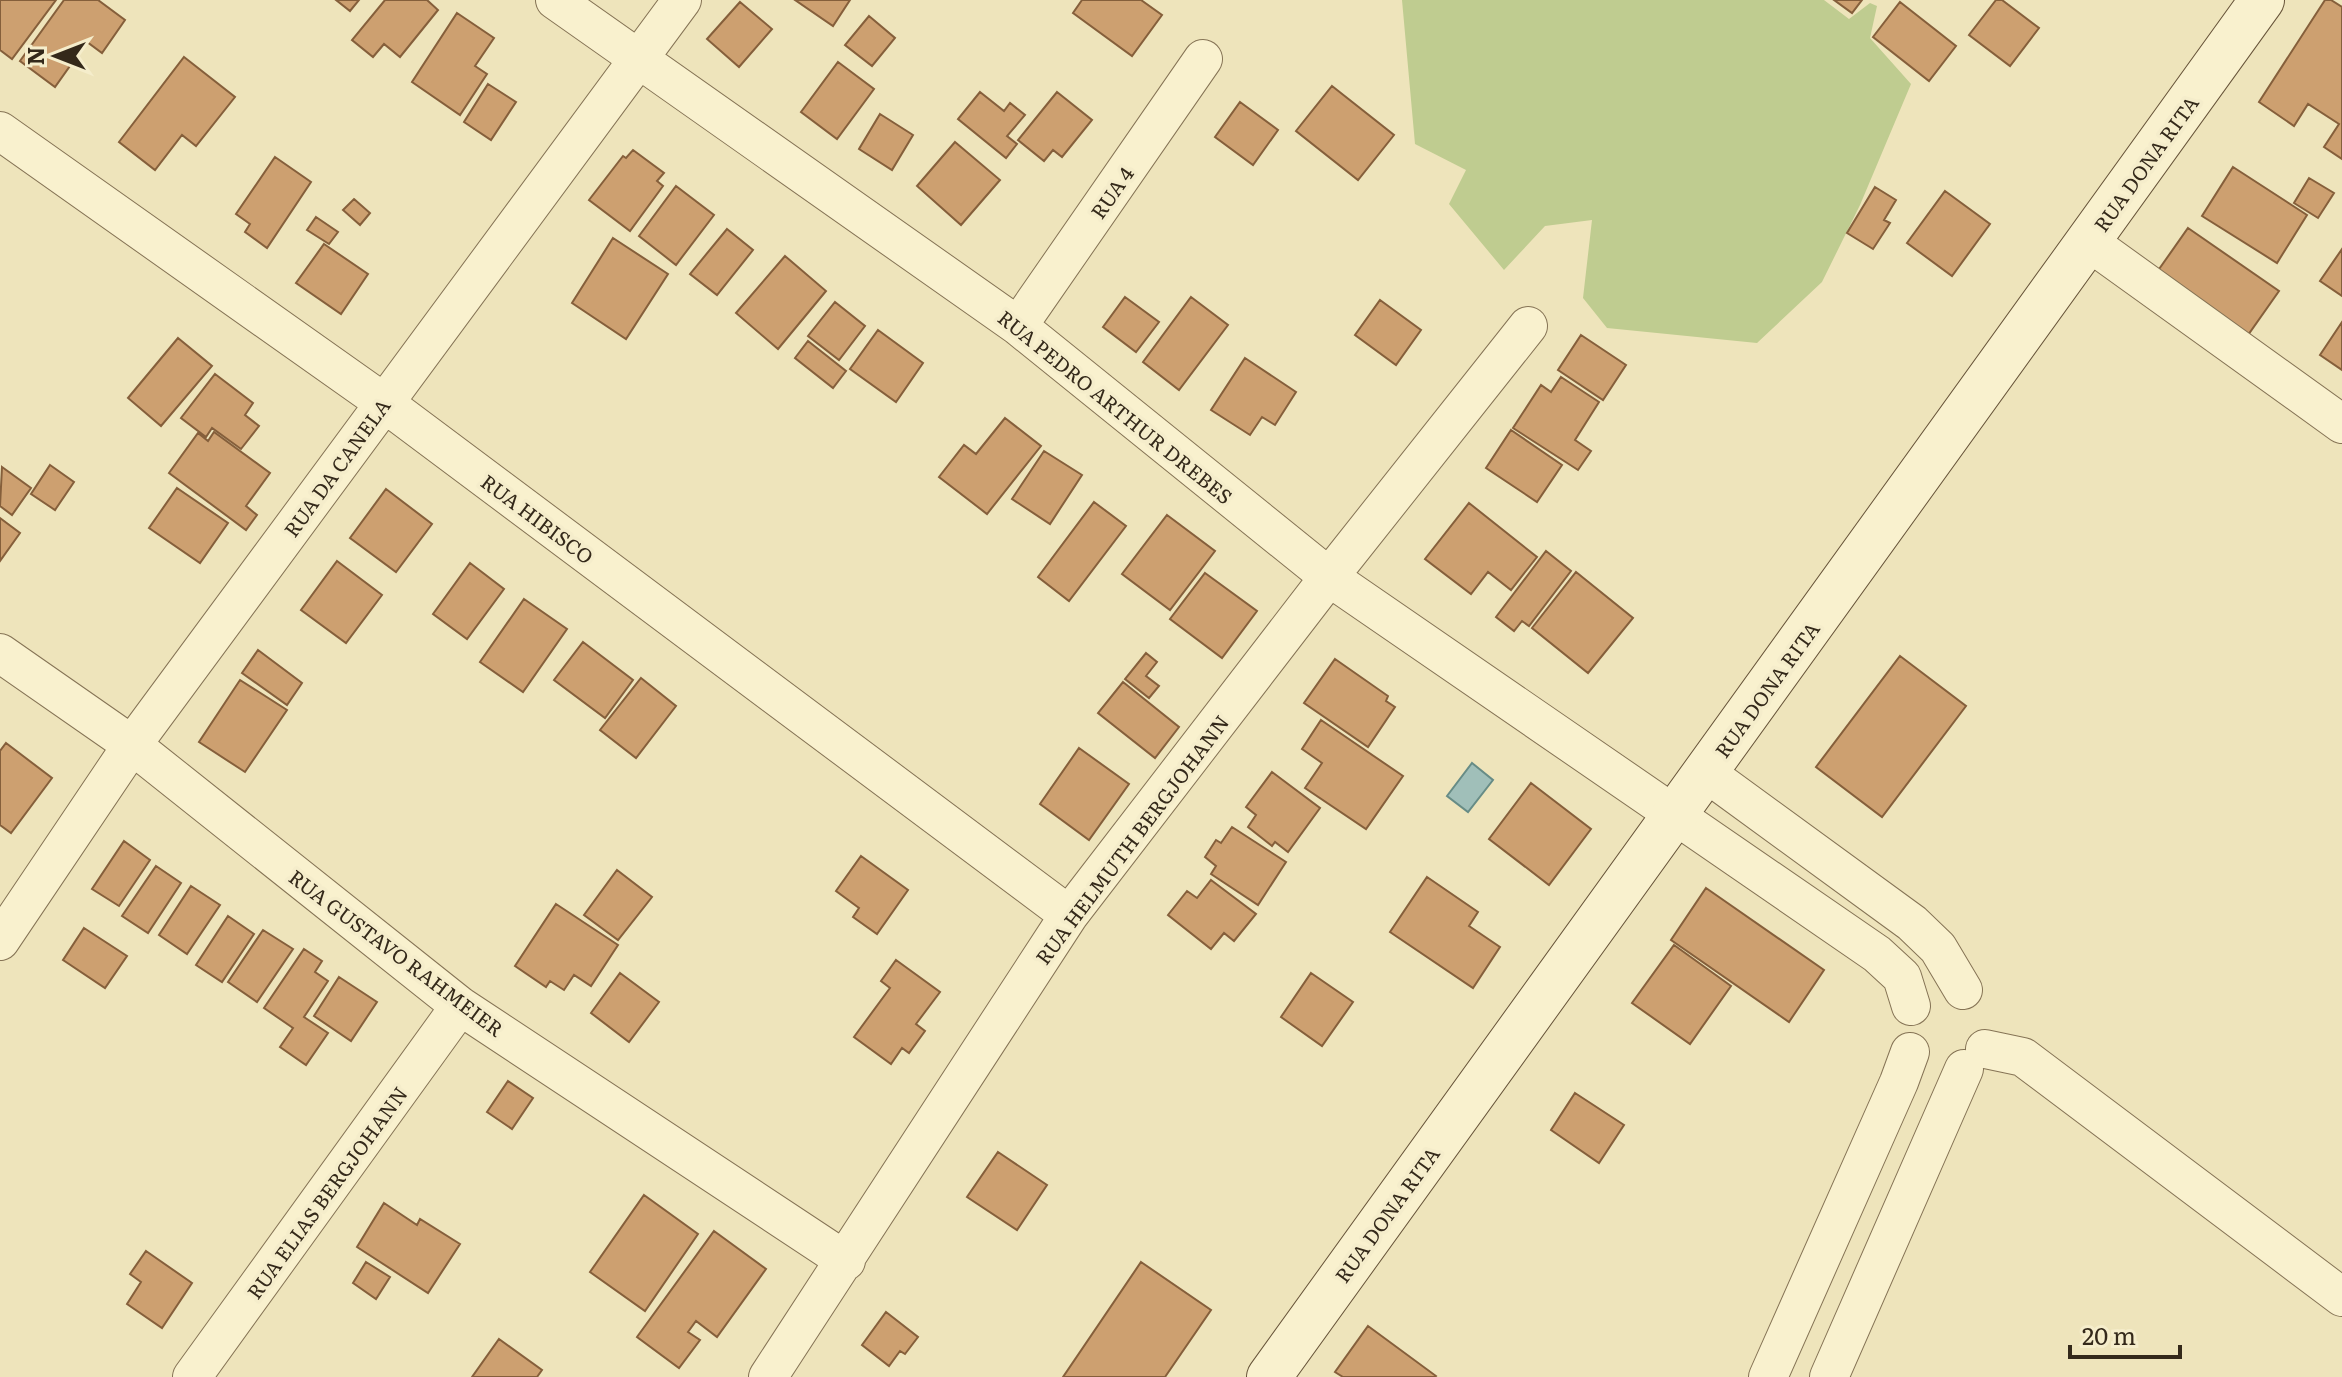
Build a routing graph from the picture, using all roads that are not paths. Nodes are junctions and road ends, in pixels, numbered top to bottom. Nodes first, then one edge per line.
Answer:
1 (555, 0) edge
2 (682, 0) edge
3 (2262, 0) edge
4 (638, 59) junction
5 (1203, 59) dead end
6 (0, 131) edge
7 (2089, 242) junction
8 (1018, 326) junction
9 (1528, 326) dead end
10 (383, 402) junction
11 (2342, 424) edge
12 (1329, 577) junction
13 (0, 653) edge
14 (132, 745) junction
15 (1705, 772) junction
16 (1675, 814) junction
17 (1069, 915) junction
18 (0, 941) edge
19 (1963, 990) junction
20 (460, 1006) junction
21 (1911, 1006) junction
22 (1910, 1052) junction
23 (1975, 1059) junction
24 (846, 1261) junction
25 (2342, 1297) edge
26 (1774, 1361) edge
27 (1830, 1375) edge
28 (192, 1377) edge
29 (768, 1377) edge
30 (1269, 1377) edge

1 - 4 street, RUA PEDRO ARTHUR DREBES
2 - 4 street, RUA DA CANELA
3 - 7 main road, RUA DONA RITA
4 - 8 street, RUA PEDRO ARTHUR DREBES
4 - 10 street, RUA DA CANELA
5 - 8 street, RUA 4
6 - 10 street, RUA HIBISCO
7 - 11 street
7 - 15 main road, RUA DONA RITA
8 - 12 street, RUA PEDRO ARTHUR DREBES
9 - 12 street, RUA HELMUTH BERGJOHANN
10 - 14 street, RUA DA CANELA
10 - 17 street, RUA HIBISCO
12 - 16 street, RUA PEDRO ARTHUR DREBES
12 - 17 street, RUA HELMUTH BERGJOHANN
13 - 14 street, RUA GUSTAVO RAHMEIER
14 - 18 street, RUA DA CANELA
14 - 20 street, RUA GUSTAVO RAHMEIER
15 - 16 main road, RUA DONA RITA
15 - 19 street
16 - 21 street, RUA PEDRO ARTHUR DREBES
16 - 30 main road, RUA DONA RITA
17 - 24 street, RUA HELMUTH BERGJOHANN
19 - 21 street
19 - 23 street
20 - 24 street, RUA GUSTAVO RAHMEIER
20 - 28 street, RUA ELIAS BERGJOHANN
21 - 22 street
22 - 23 street
22 - 26 street
23 - 25 street
23 - 27 street
24 - 29 street, RUA HELMUTH BERGJOHANN
26 - 27 street

